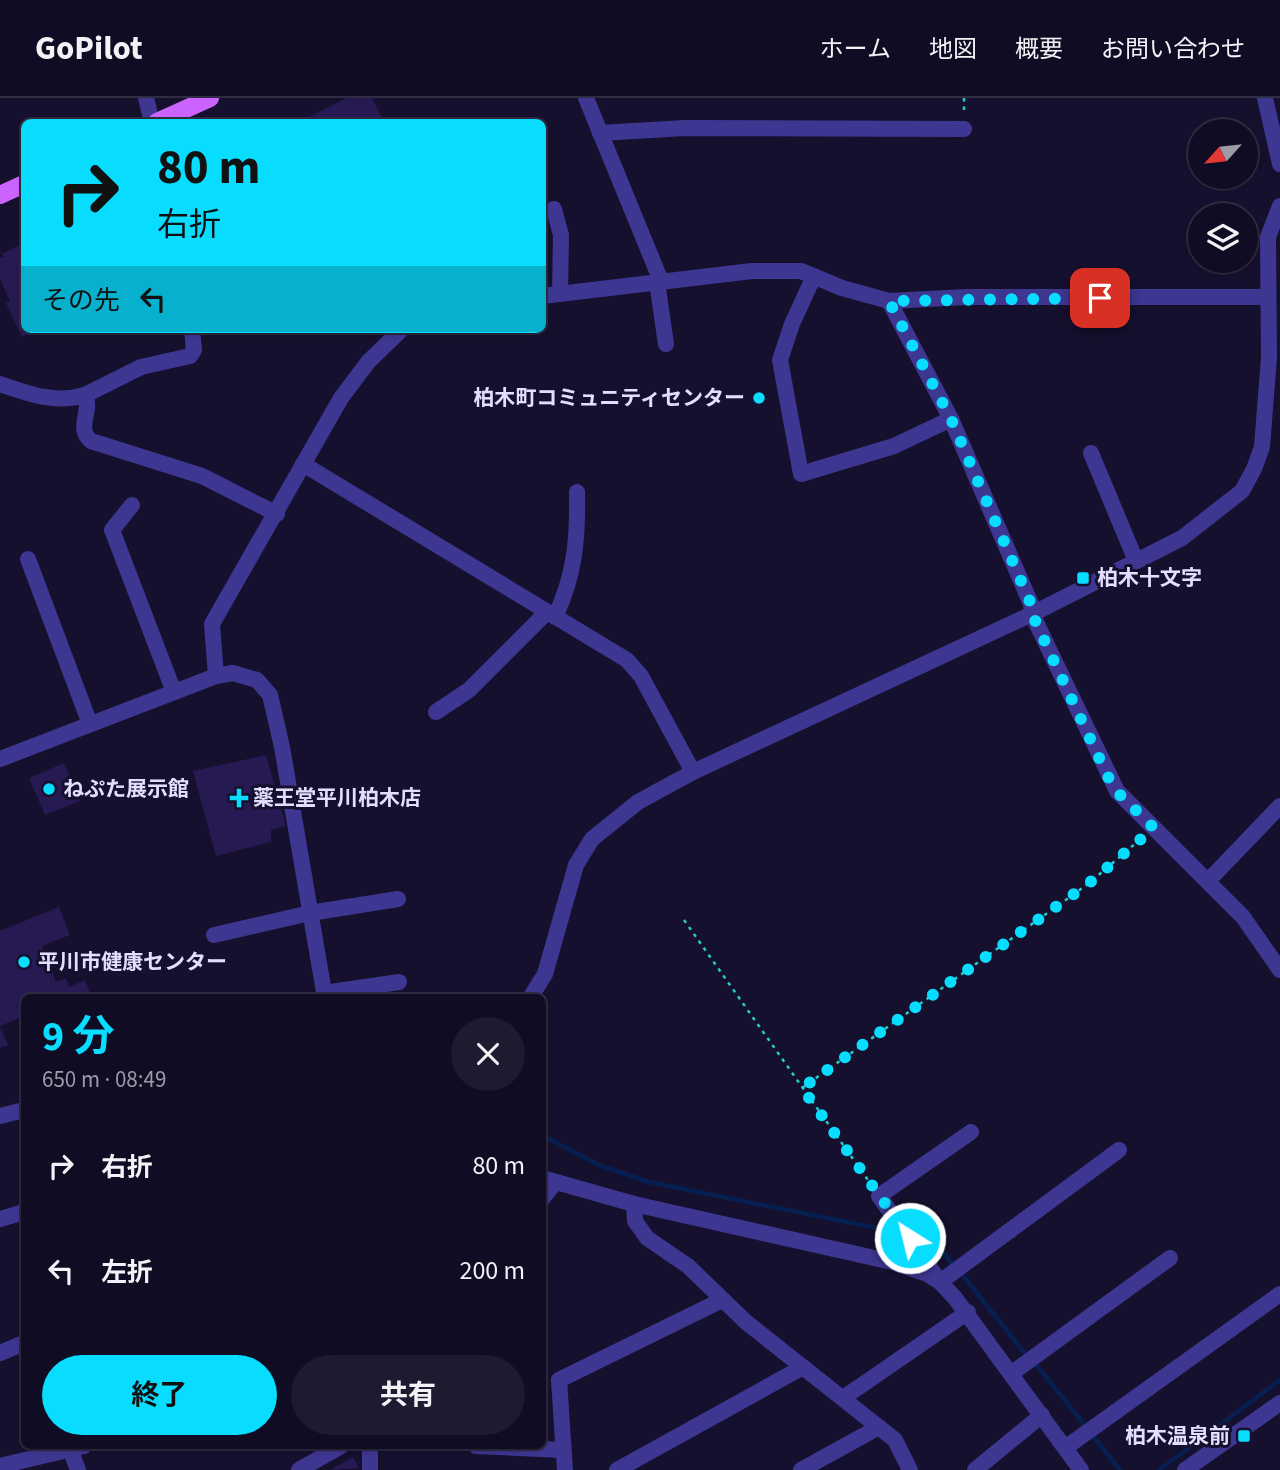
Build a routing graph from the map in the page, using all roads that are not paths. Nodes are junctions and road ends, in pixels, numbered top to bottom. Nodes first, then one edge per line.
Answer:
1 (146, 98) edge
2 (211, 98) edge
3 (586, 98) edge
4 (1265, 98) edge
5 (154, 119) edge
6 (162, 119) edge
7 (964, 129) dead end
8 (600, 133) junction
9 (1280, 164) edge
10 (21, 185) edge
11 (0, 195) edge
12 (1280, 206) edge
13 (554, 209) dead end
14 (814, 276) junction
15 (659, 282) junction
16 (560, 294) junction
17 (546, 296) edge
18 (1268, 297) junction
19 (889, 301) junction
20 (192, 333) edge
21 (398, 333) edge
22 (666, 344) dead end
23 (1274, 358) edge
24 (0, 384) edge
25 (85, 395) junction
26 (951, 419) junction
27 (1091, 453) dead end
28 (303, 464) junction
29 (577, 492) dead end
30 (132, 505) dead end
31 (277, 514) junction
32 (28, 559) dead end
33 (1136, 561) junction
34 (1032, 614) junction
35 (551, 615) junction
36 (216, 676) junction
37 (174, 692) junction
38 (436, 712) dead end
39 (90, 724) junction
40 (0, 758) edge
41 (693, 772) junction
42 (1280, 806) edge
43 (1208, 881) junction
44 (398, 899) dead end
45 (310, 913) junction
46 (214, 935) dead end
47 (1275, 952) edge
48 (1280, 970) edge
49 (399, 982) dead end
50 (324, 994) edge
51 (330, 994) edge
52 (532, 994) edge
53 (21, 1111) edge
54 (0, 1116) edge
55 (971, 1132) dead end
56 (1119, 1150) dead end
57 (548, 1181) edge
58 (634, 1204) junction
59 (21, 1213) edge
60 (0, 1219) edge
61 (1170, 1258) dead end
62 (940, 1282) junction
63 (1280, 1294) edge
64 (722, 1300) junction
65 (968, 1312) junction
66 (21, 1344) edge
67 (0, 1353) edge
68 (803, 1367) junction
69 (1012, 1373) junction
70 (843, 1398) junction
71 (1280, 1403) edge
72 (1042, 1415) junction
73 (879, 1427) junction
74 (1065, 1448) junction
75 (66, 1449) edge
76 (74, 1449) edge
77 (336, 1449) edge
78 (370, 1449) edge
79 (540, 1449) edge
80 (562, 1450) junction
81 (0, 1465) edge
82 (78, 1470) edge
83 (299, 1470) edge
84 (370, 1470) edge
85 (565, 1470) edge
86 (617, 1470) edge
87 (801, 1470) edge
88 (910, 1470) edge
89 (975, 1470) edge
90 (1081, 1470) edge
91 (1185, 1470) edge

1 - 5 street
2 - 6 main road
3 - 8 street
4 - 9 street
7 - 8 street
8 - 15 street
10 - 11 main road
12 - 18 street
13 - 16 street
14 - 15 street
14 - 19 street
14 - 26 street
15 - 16 street
15 - 22 street
16 - 17 street
18 - 19 street
18 - 23 street
19 - 26 street
20 - 25 street
21 - 28 street
23 - 33 street
24 - 25 street
25 - 31 street
26 - 34 street
27 - 33 street
28 - 31 street
28 - 35 street
29 - 35 street
30 - 37 street
31 - 36 street
32 - 39 street
33 - 34 street
34 - 41 street
34 - 43 street
35 - 38 street
35 - 41 street
36 - 37 street
36 - 45 street
37 - 39 street
39 - 40 street
41 - 52 street
42 - 43 street
43 - 47 street
44 - 45 street
45 - 46 street
45 - 50 street
47 - 48 street
49 - 51 street
53 - 54 street
55 - 62 street
56 - 62 street
57 - 58 street
58 - 62 street
58 - 64 street
59 - 60 street
61 - 69 street
62 - 65 street
63 - 74 street
64 - 68 street
64 - 80 street
65 - 69 street
65 - 70 street
66 - 67 street
68 - 70 street
68 - 86 street
69 - 72 street
70 - 73 street
71 - 91 street
72 - 74 street
72 - 89 street
73 - 87 street
73 - 88 street
74 - 90 street
75 - 81 street
76 - 82 street
77 - 83 street
78 - 84 street
79 - 80 street
80 - 85 street

